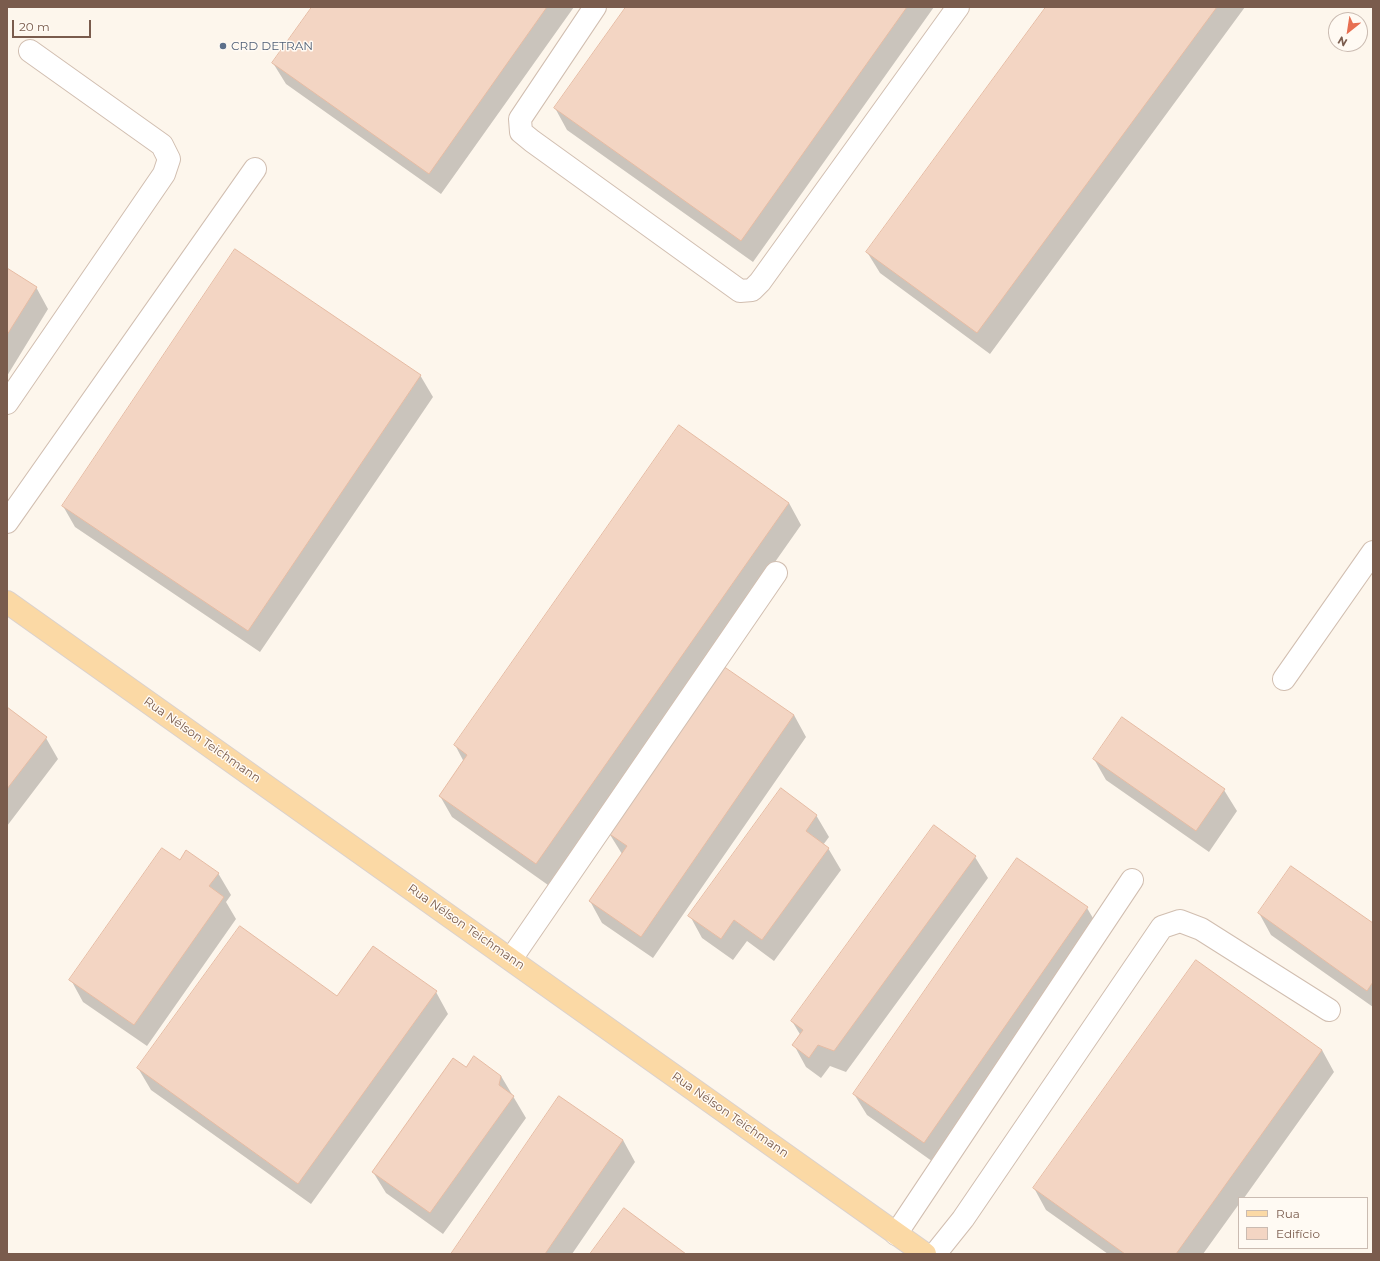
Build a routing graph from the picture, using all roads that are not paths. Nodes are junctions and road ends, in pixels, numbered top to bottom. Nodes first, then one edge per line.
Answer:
1 (595, 7) edge
2 (958, 7) edge
3 (30, 51) dead end
4 (255, 169) dead end
5 (7, 403) edge
6 (7, 522) edge
7 (1373, 552) edge
8 (776, 573) dead end
9 (7, 602) edge
10 (1284, 679) dead end
11 (1132, 880) dead end
12 (511, 959) junction
13 (1329, 1010) dead end
14 (896, 1234) junction
15 (925, 1254) edge
16 (935, 1254) edge

1 - 2 lane
3 - 5 lane
4 - 6 lane
7 - 10 lane
8 - 12 lane
9 - 12 main road, Rua Nélson Teichmann
11 - 14 lane
12 - 14 main road, Rua Nélson Teichmann
13 - 16 lane
14 - 15 main road, Rua Nélson Teichmann

